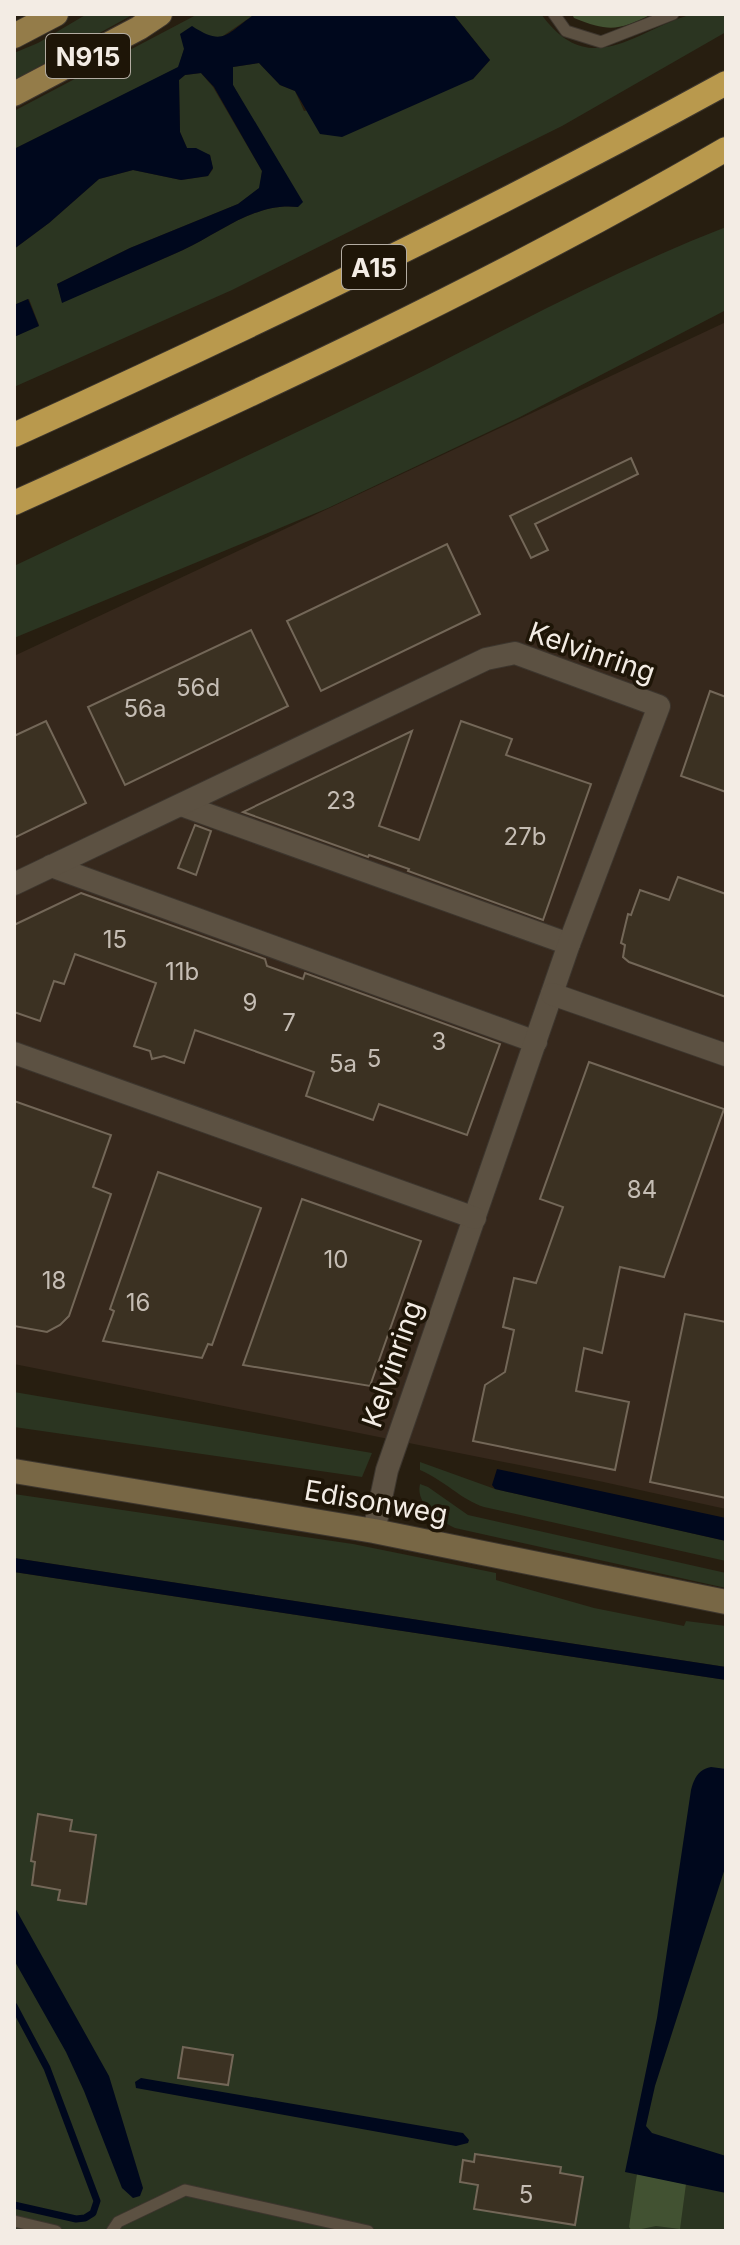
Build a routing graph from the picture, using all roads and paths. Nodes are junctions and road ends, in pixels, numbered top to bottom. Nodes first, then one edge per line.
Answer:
1 (56, 14) edge
2 (160, 14) edge
3 (554, 14) edge
4 (673, 14) edge
5 (14, 36) edge
6 (726, 83) edge
7 (14, 94) edge
8 (726, 149) edge
9 (14, 435) edge
10 (14, 503) edge
11 (181, 805) junction
12 (51, 866) junction
13 (14, 884) edge
14 (569, 944) junction
15 (552, 994) junction
16 (536, 1042) junction
17 (14, 1053) edge
18 (726, 1055) edge
19 (475, 1218) junction
20 (14, 1471) edge
21 (374, 1531) junction
22 (726, 1602) edge
23 (14, 2221) edge
24 (115, 2227) edge
25 (56, 2231) edge
26 (101, 2231) edge
27 (368, 2231) edge

1 - 5 main road, N915
2 - 7 main road, N915
3 - 4 lane
6 - 9 highway, A15
8 - 10 highway, A15
11 - 12 street, Kelvinring
11 - 14 street
11 - 14 street, Kelvinring
12 - 13 street, Kelvinring
12 - 16 street
14 - 15 street, Kelvinring
15 - 16 street, Kelvinring
15 - 18 street
16 - 19 street, Kelvinring
17 - 19 street
19 - 21 street, Kelvinring
20 - 21 street, Edisonweg
21 - 22 street, Edisonweg
23 - 25 lane
24 - 26 lane
24 - 27 lane

